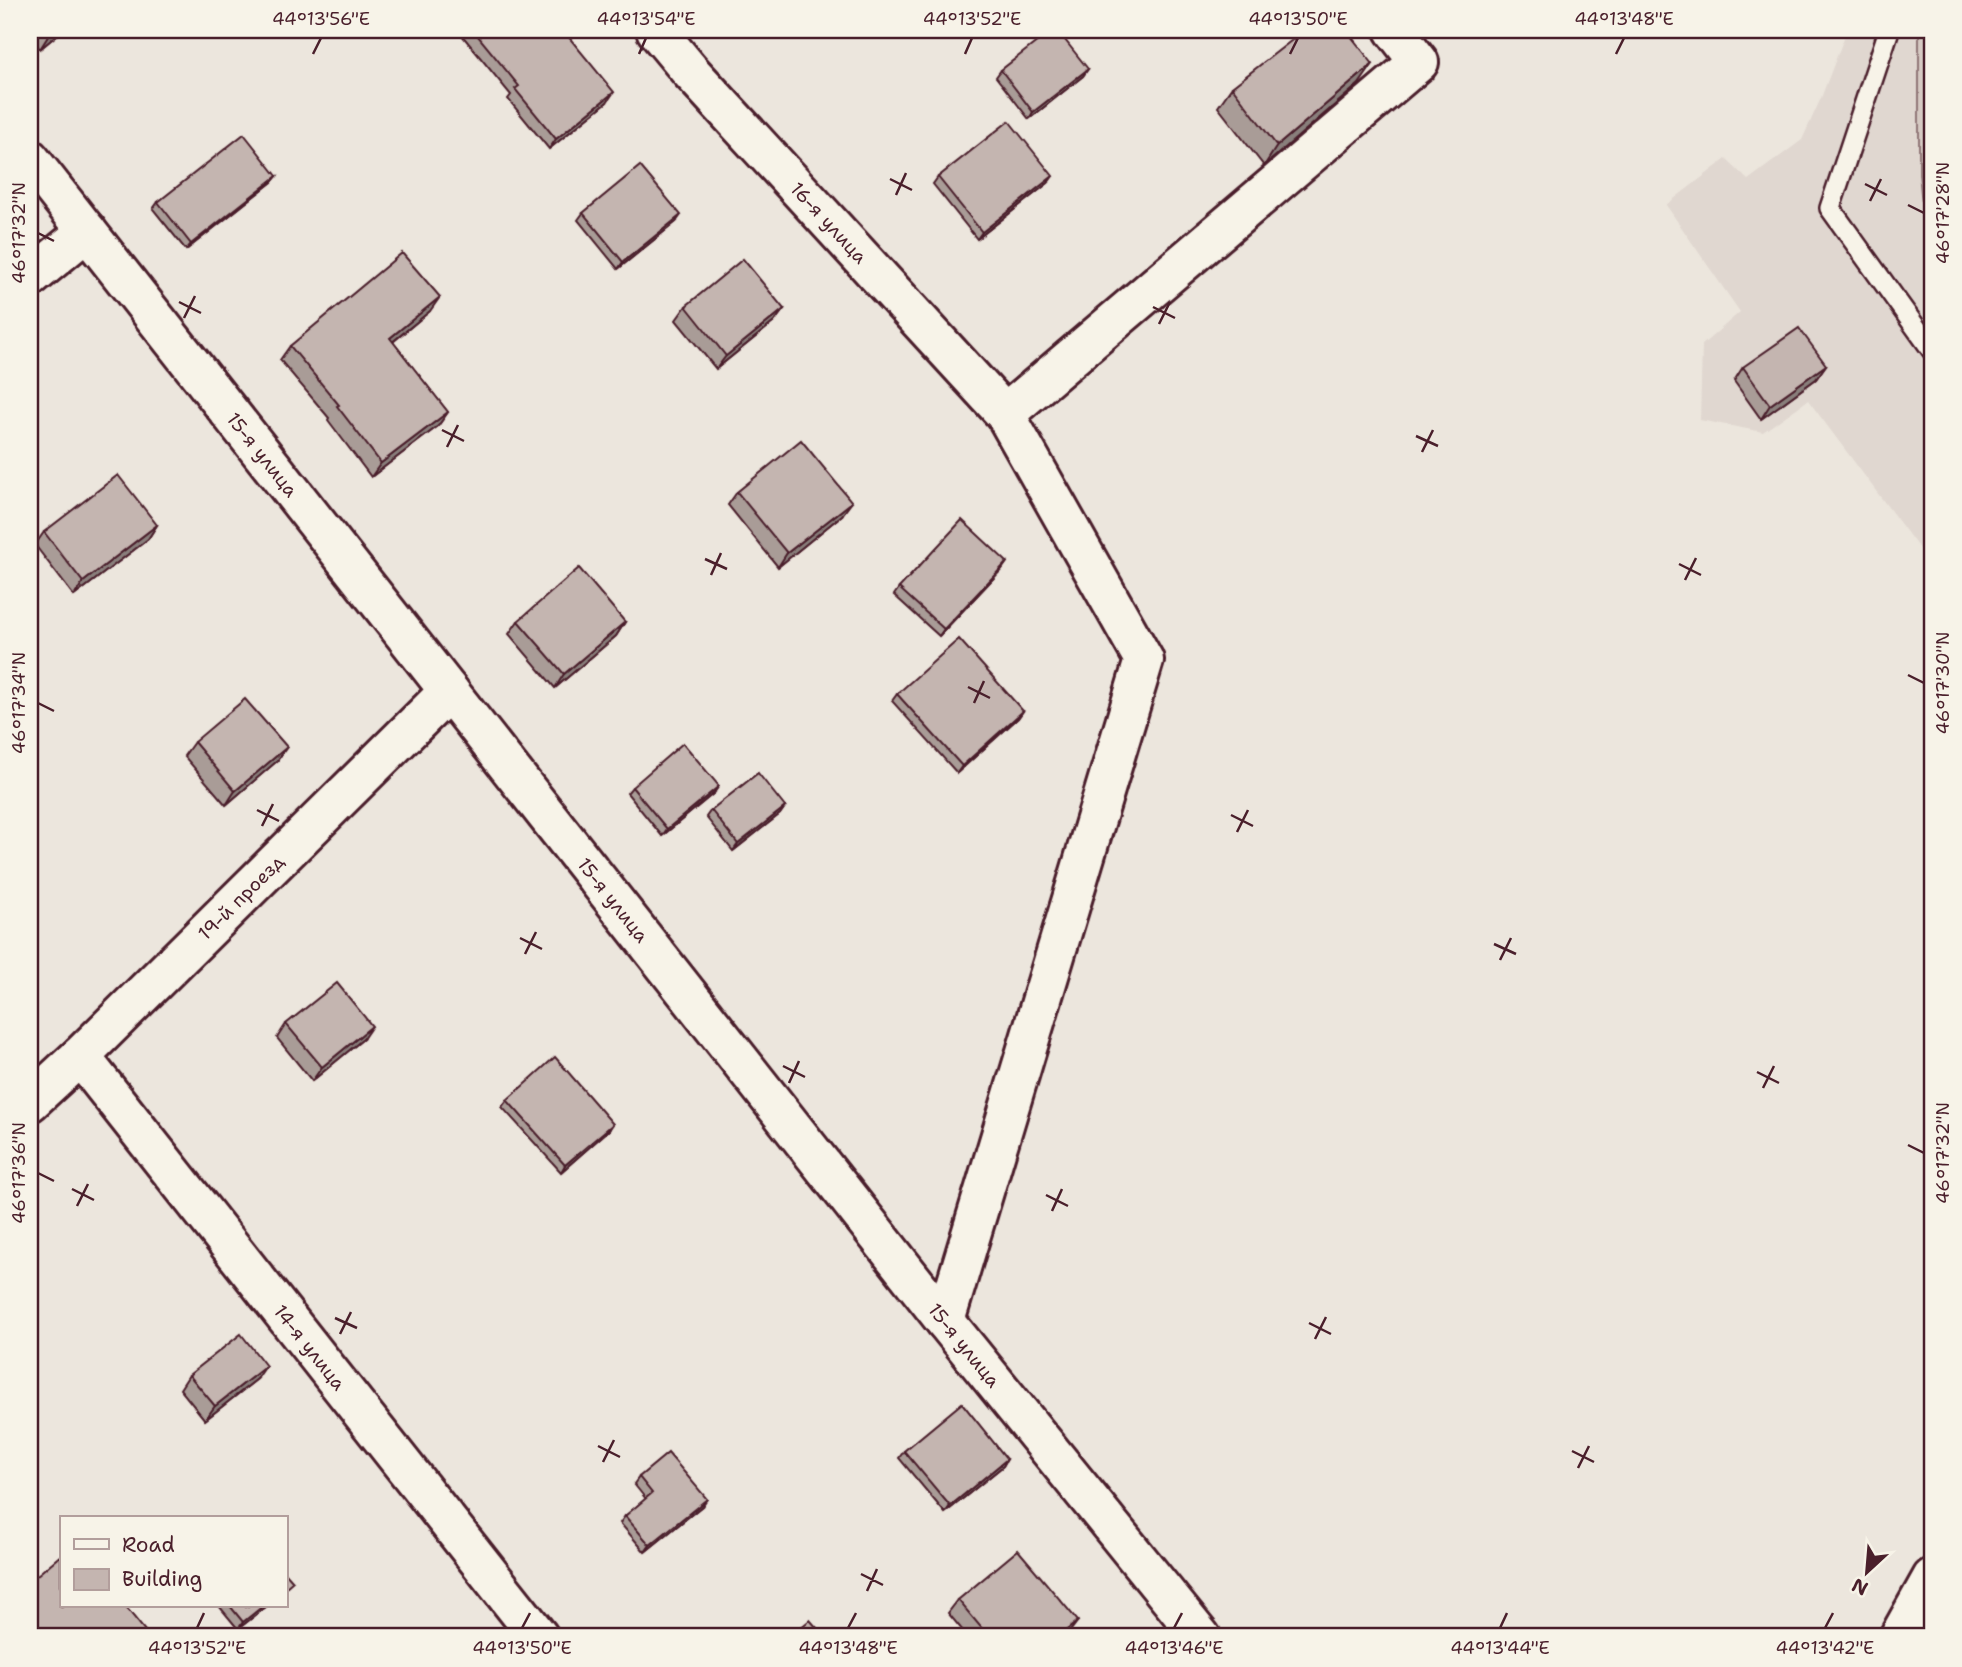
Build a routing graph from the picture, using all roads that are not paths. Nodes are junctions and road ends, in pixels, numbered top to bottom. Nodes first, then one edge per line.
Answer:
1 (656, 30) edge
2 (1394, 30) edge
3 (1889, 30) edge
4 (30, 159) edge
5 (87, 231) junction
6 (30, 278) edge
7 (1932, 350) edge
8 (1004, 414) junction
9 (449, 691) junction
10 (80, 1056) junction
11 (30, 1102) edge
12 (945, 1321) junction
13 (1932, 1578) edge
14 (539, 1637) edge
15 (1200, 1637) edge
16 (1899, 1637) edge

1 - 8 street, 16-я улица
2 - 8 street
3 - 7 lane
4 - 5 street, 15-я улица
5 - 6 street
5 - 9 street, 15-я улица
8 - 12 street, 16-я улица
9 - 10 street, 19-й проезд
9 - 12 street, 15-я улица
10 - 11 street, 19-й проезд
10 - 14 street, 14-я улица
12 - 15 street, 15-я улица
13 - 16 street

